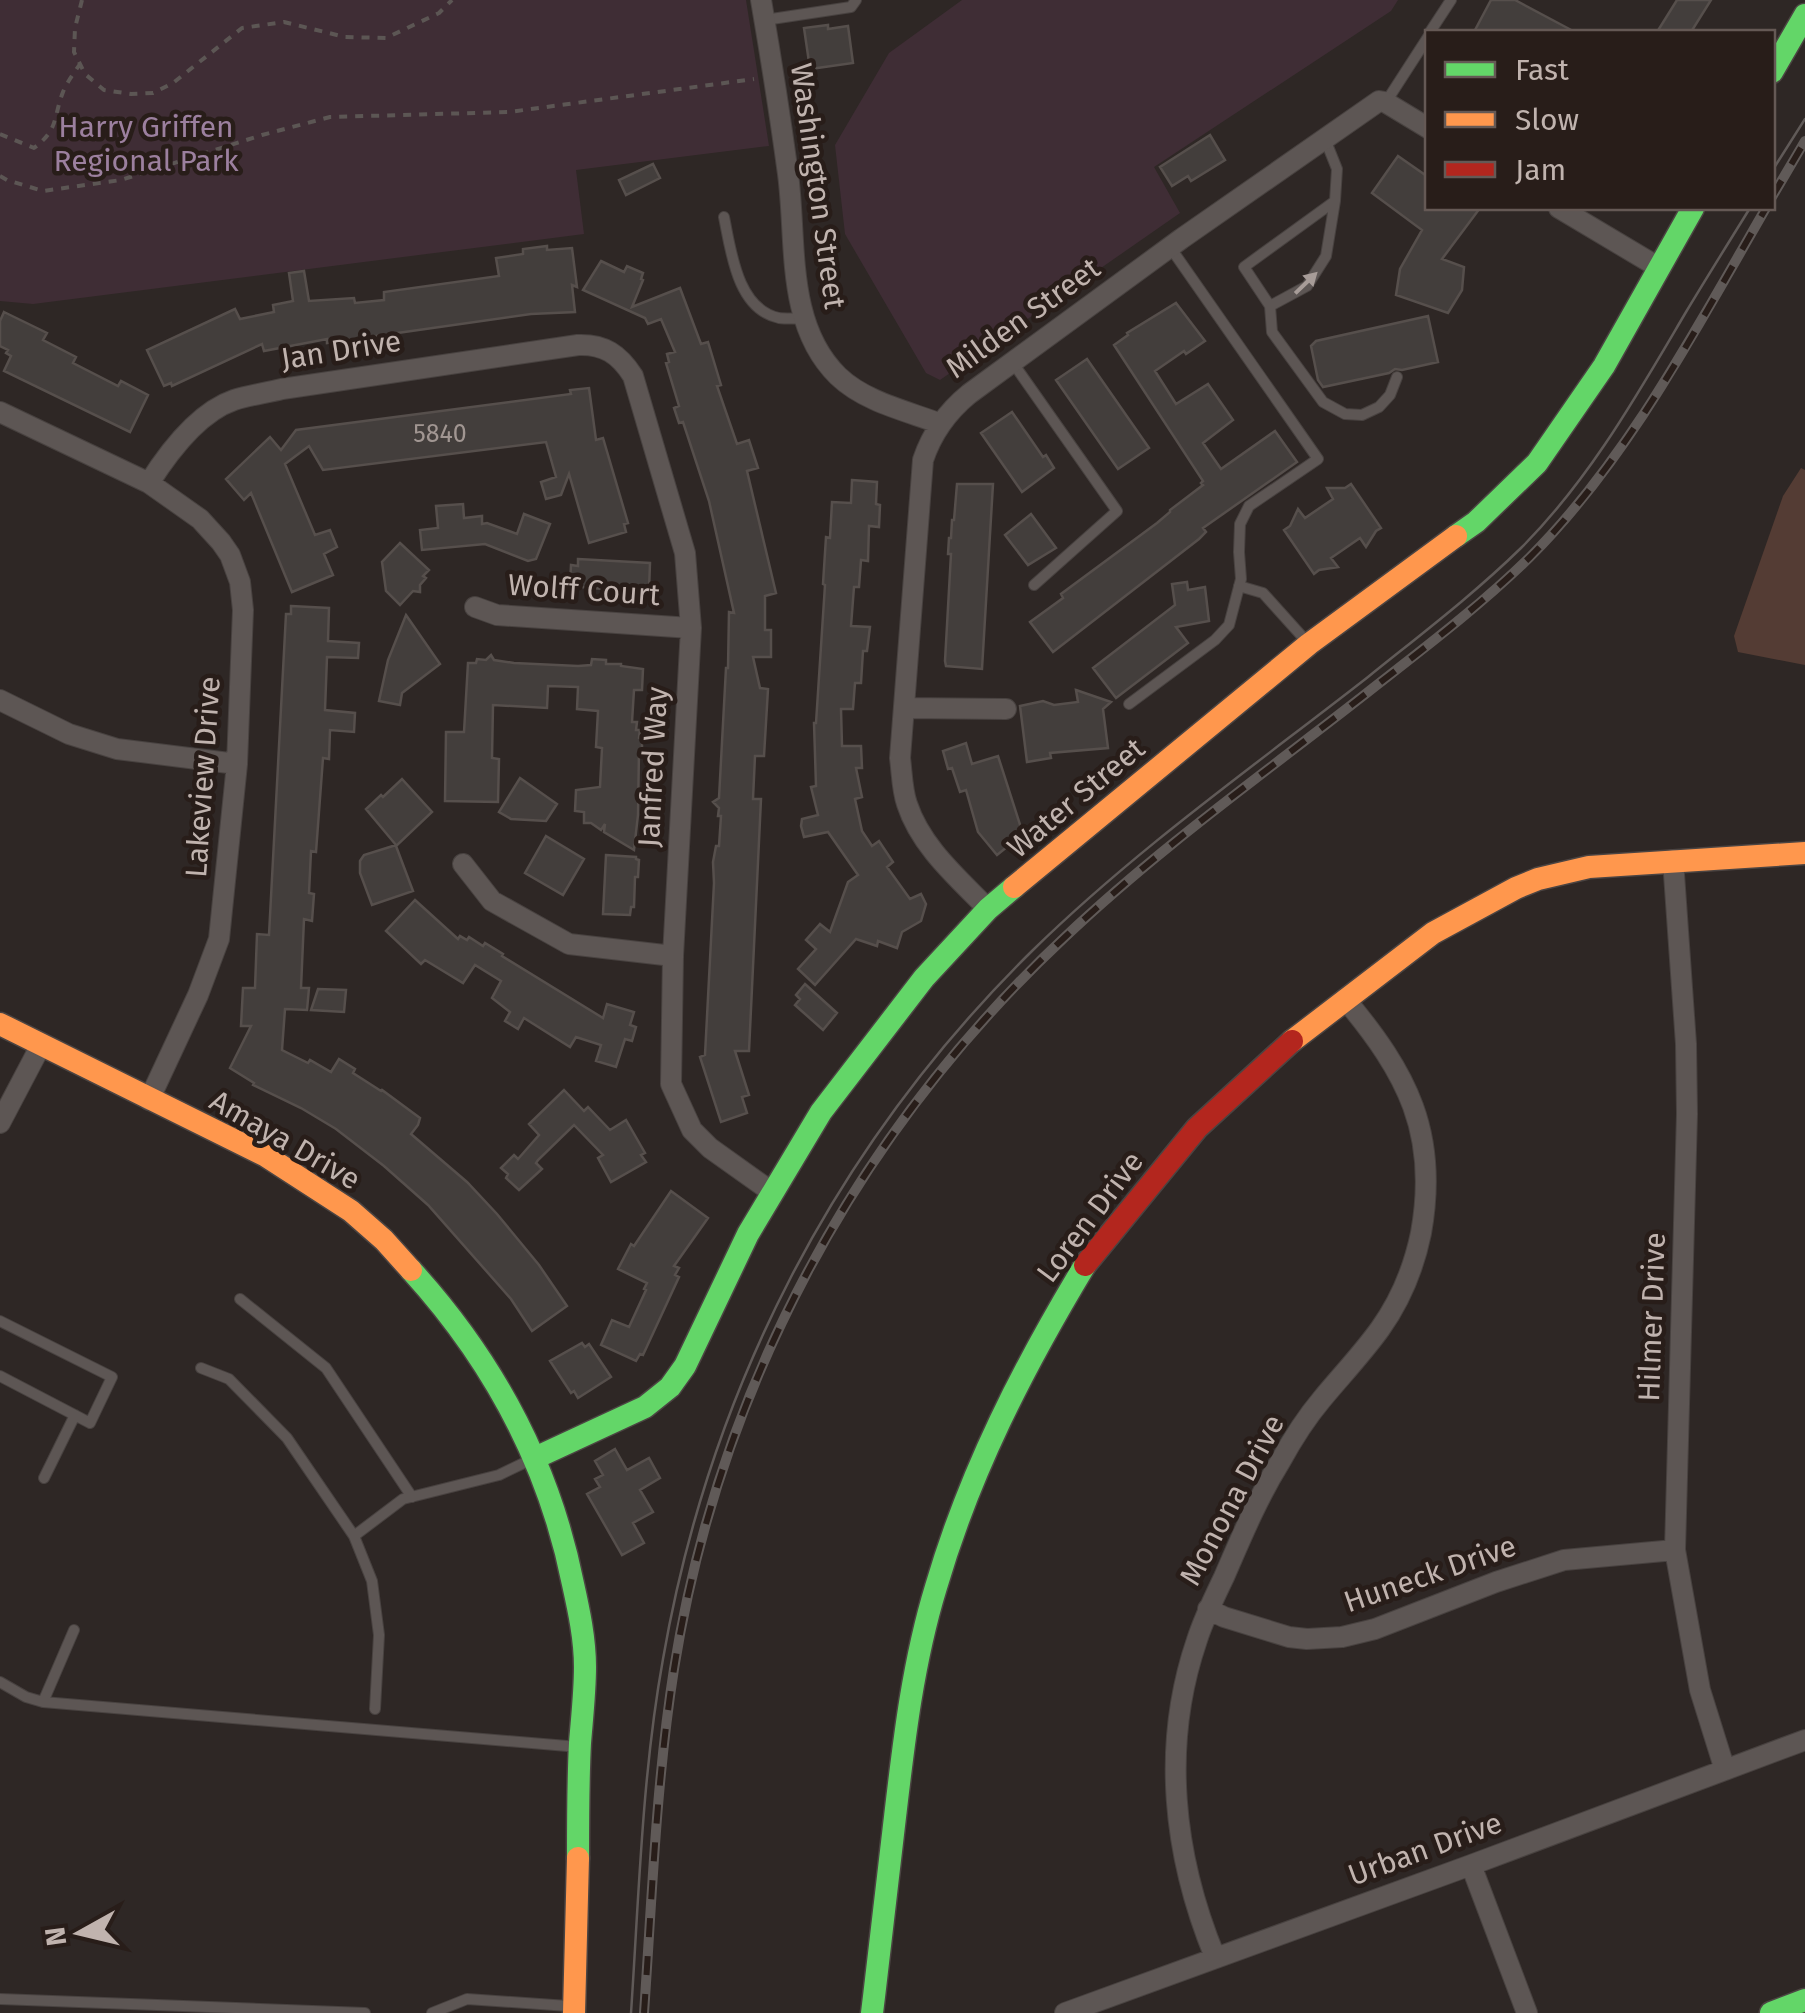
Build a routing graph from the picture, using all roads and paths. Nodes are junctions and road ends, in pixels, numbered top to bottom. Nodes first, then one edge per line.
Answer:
1 (82, 0) edge
2 (452, 0) edge
3 (856, 0) edge
4 (1451, 0) edge
5 (762, 10) edge
6 (1805, 15) edge
7 (1432, 30) edge
8 (1425, 41) edge
9 (80, 64) junction
10 (1775, 67) edge
11 (774, 76) junction
12 (1386, 102) junction
13 (1425, 126) edge
14 (0, 134) edge
15 (1324, 139) junction
16 (0, 176) edge
17 (1336, 200) junction
18 (1562, 210) edge
19 (1692, 210) edge
20 (724, 217) dead end
21 (1170, 247) junction
22 (1658, 267) junction
23 (1270, 306) junction
24 (804, 318) junction
25 (578, 345) joint
26 (1012, 362) junction
27 (1398, 377) dead end
28 (0, 412) edge
29 (941, 424) junction
30 (149, 483) junction
31 (1034, 585) dead end
32 (1240, 586) junction
33 (474, 607) dead end
34 (691, 628) junction
35 (1309, 644) junction
36 (0, 700) edge
37 (1129, 704) dead end
38 (904, 708) junction
39 (1006, 710) dead end
40 (237, 764) junction
41 (1805, 853) edge
42 (1673, 860) junction
43 (463, 864) dead end
44 (988, 910) junction
45 (673, 956) junction
46 (1346, 998) junction
47 (0, 1024) edge
48 (41, 1045) junction
49 (149, 1100) junction
50 (0, 1123) edge
51 (773, 1192) junction
52 (240, 1299) dead end
53 (0, 1321) edge
54 (201, 1368) dead end
55 (0, 1376) edge
56 (76, 1416) junction
57 (535, 1458) junction
58 (44, 1478) dead end
59 (412, 1497) junction
60 (354, 1536) junction
61 (1675, 1550) junction
62 (1208, 1609) junction
63 (74, 1630) dead end
64 (4, 1684) edge
65 (0, 1699) edge
66 (42, 1702) junction
67 (375, 1710) dead end
68 (1805, 1740) edge
69 (580, 1747) junction
70 (1725, 1770) junction
71 (1471, 1865) junction
72 (1215, 1957) junction
73 (0, 1998) edge
74 (42, 2000) junction
75 (1805, 2000) edge
76 (574, 2010) edge
77 (41, 2013) edge
78 (365, 2013) edge
79 (432, 2013) edge
80 (872, 2013) edge
81 (1065, 2013) edge
82 (1527, 2013) edge
83 (1771, 2013) edge

1 - 9 path
2 - 9 path
3 - 5 lane
4 - 7 lane
5 - 11 street, Washington Street
6 - 10 street
8 - 12 lane
9 - 14 path
11 - 16 path
11 - 24 street, Washington Street
12 - 13 street
12 - 15 street, Milden Street
15 - 17 lane
15 - 21 street, Milden Street
23 -> 17 lane
17 - 23 lane
18 - 22 street
19 - 22 street, Water Street
20 - 24 lane
21 - 26 street, Milden Street
21 - 32 lane
22 - 35 street, Water Street
23 - 27 lane
24 - 29 street, Washington Street
25 - 30 street, Jan Drive
25 - 34 street, Janfred Way
26 - 29 street, Milden Street
26 - 31 lane
28 - 30 street, Lakeview Drive
29 - 38 street, Milden Street
30 - 40 street, Lakeview Drive
32 - 35 lane
32 - 37 lane
33 - 34 street, Wolff Court
34 - 45 street, Janfred Way
35 - 44 street, Water Street
36 - 40 street
38 - 39 street
38 - 44 street, Milden Street
40 - 49 street, Lakeview Drive
41 - 42 street, Loren Drive
42 - 46 street, Loren Drive
42 - 61 street, Hilmer Drive
43 - 45 street
44 - 51 street, Water Street
45 - 51 street, Janfred Way
46 - 62 street, Monona Drive
46 - 80 street, Loren Drive
47 - 48 street, Amaya Drive
48 - 49 street, Amaya Drive
48 - 50 street
49 - 57 street, Amaya Drive
51 - 57 street, Water Street
52 - 59 lane
53 - 56 lane
54 - 60 lane
55 - 56 lane
56 - 58 lane
57 - 59 lane
57 - 69 street, Amaya Drive
59 - 60 lane
60 - 67 lane
61 - 62 street, Huneck Drive
61 - 70 street, Hilmer Drive
62 - 72 street, Monona Drive
63 - 66 lane
64 - 65 lane
64 - 66 lane
66 - 69 lane
68 - 70 street, Urban Drive
69 - 76 street, Amaya Drive
70 - 71 street, Urban Drive
71 - 72 street, Urban Drive
71 - 82 street
72 - 81 street, Urban Drive
73 - 74 lane
74 - 77 lane
74 - 78 lane
75 - 83 street
76 - 79 lane

